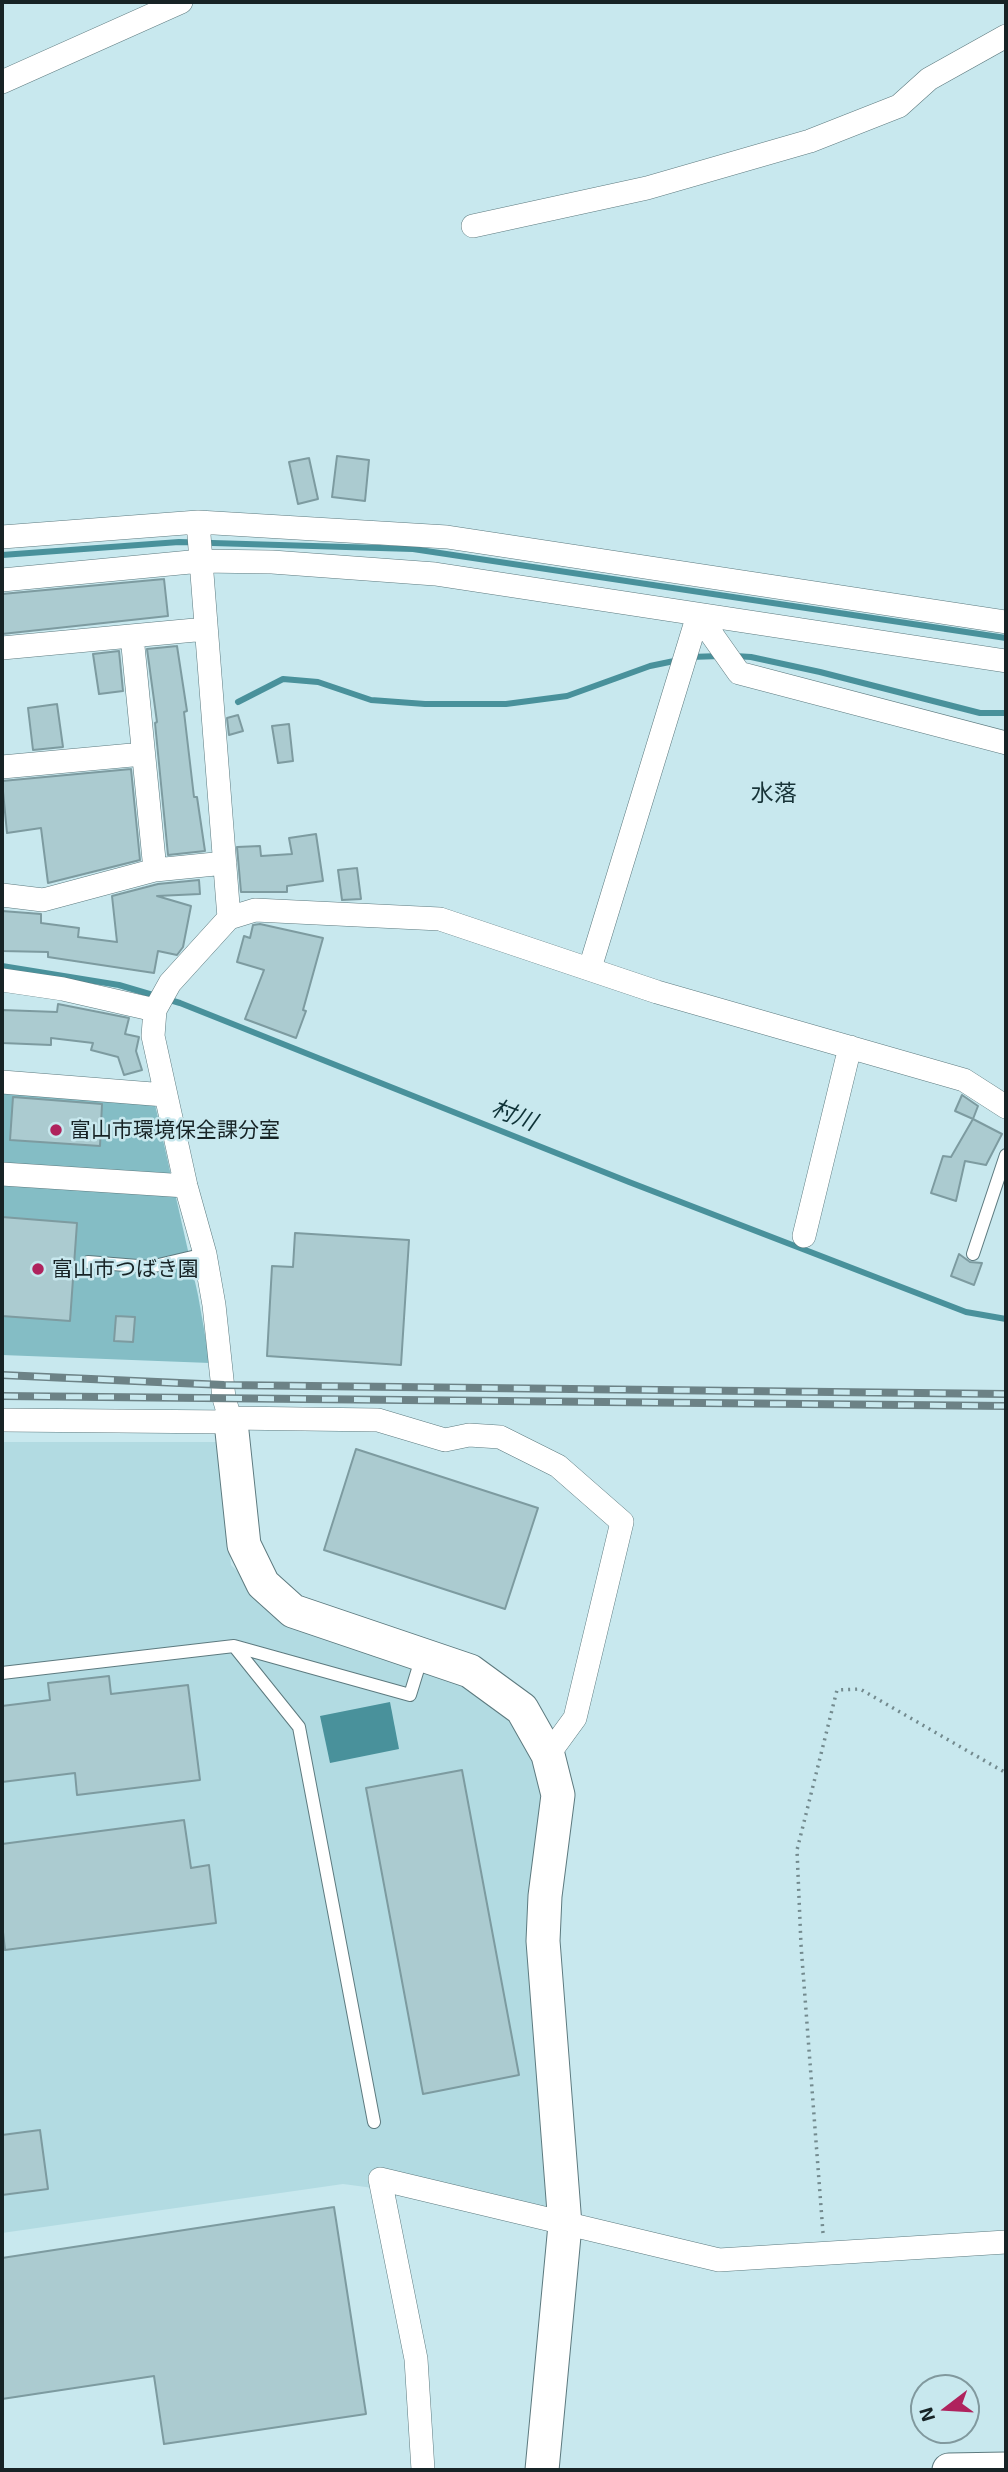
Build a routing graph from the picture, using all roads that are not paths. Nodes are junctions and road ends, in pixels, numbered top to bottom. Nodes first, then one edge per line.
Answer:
1 (181, 2) edge
2 (1006, 36) edge
3 (2, 82) edge
4 (473, 226) dead end
5 (198, 522) junction
6 (2, 537) edge
7 (201, 561) junction
8 (2, 580) edge
9 (698, 615) junction
10 (1006, 622) edge
11 (206, 629) junction
12 (132, 636) junction
13 (2, 648) edge
14 (1006, 661) edge
15 (1006, 743) edge
16 (143, 754) junction
17 (2, 767) edge
18 (226, 863) junction
19 (155, 870) junction
20 (2, 895) edge
21 (229, 918) junction
22 (590, 968) junction
23 (2, 980) edge
24 (155, 1009) junction
25 (850, 1047) junction
26 (2, 1082) edge
27 (165, 1095) junction
28 (1006, 1108) edge
29 (1006, 1155) edge
30 (2, 1174) edge
31 (186, 1186) junction
32 (804, 1236) dead end
33 (205, 1254) junction
34 (973, 1254) dead end
35 (88, 1262) dead end
36 (2, 1420) edge
37 (230, 1420) junction
38 (234, 1646) junction
39 (423, 1655) junction
40 (2, 1673) edge
41 (548, 1755) junction
42 (374, 2122) dead end
43 (565, 2225) junction
44 (1006, 2242) edge
45 (1006, 2469) edge
46 (423, 2470) edge
47 (542, 2470) edge
48 (949, 2470) edge

1 - 3 street
2 - 4 street
5 - 6 street
5 - 7 street
5 - 10 street
7 - 8 street
7 - 9 street
7 - 11 street
9 - 14 street
9 - 15 street
9 - 22 street
11 - 12 street
11 - 18 street
12 - 13 street
12 - 16 street
16 - 17 street
16 - 19 street
18 - 19 street
18 - 21 street
19 - 20 street
21 - 22 street
21 - 24 street
22 - 25 street
23 - 24 street
24 - 27 street
25 - 28 street
25 - 32 street
26 - 27 street
27 - 31 street
29 - 34 lane
30 - 31 street
31 - 33 street
33 - 35 lane
33 - 37 street
36 - 37 street
37 - 39 street
37 - 41 street
38 - 39 lane
38 - 40 lane
38 - 42 lane
39 - 41 street
41 - 43 street
43 - 44 street
43 - 46 street
43 - 47 street
45 - 48 street

